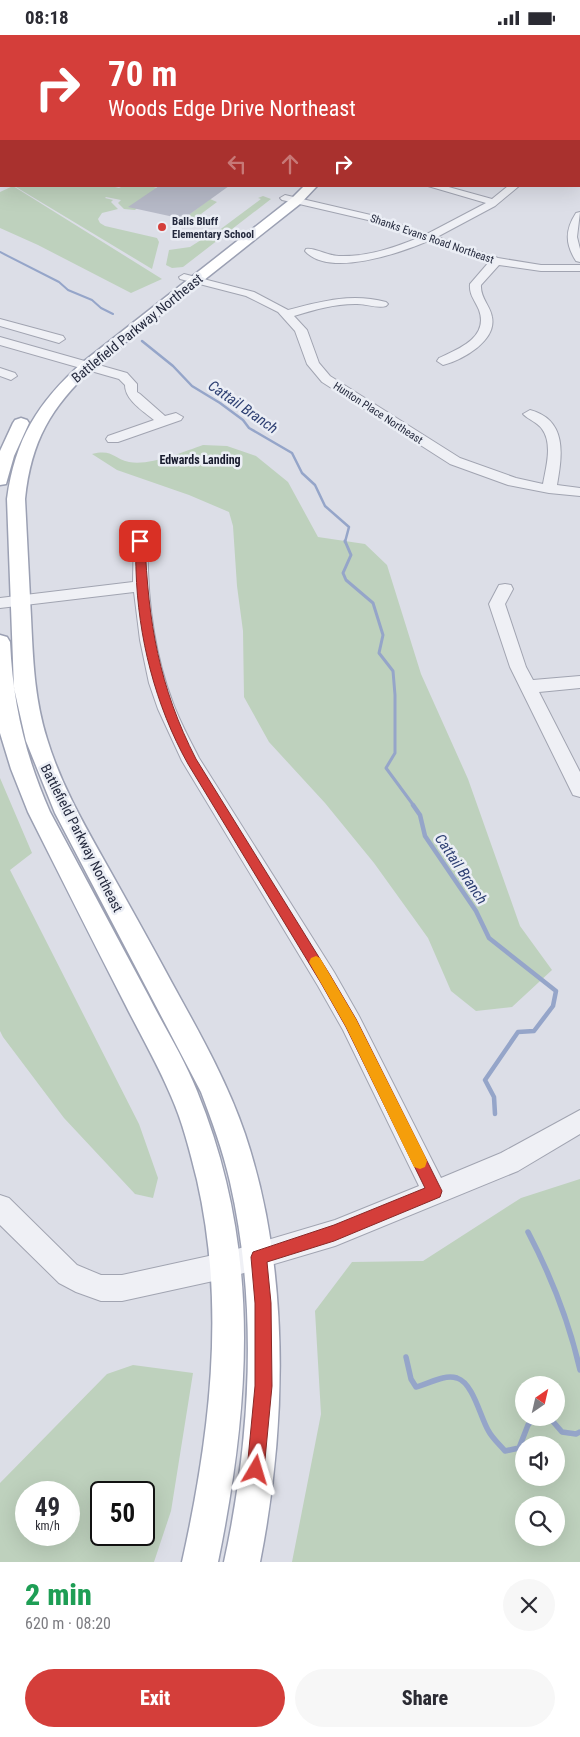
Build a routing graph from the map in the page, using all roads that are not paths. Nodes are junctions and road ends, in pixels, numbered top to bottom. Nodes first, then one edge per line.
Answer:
1 (309, 187) edge
2 (437, 187) edge
3 (513, 187) edge
4 (293, 195) edge
5 (494, 202) junction
6 (580, 215) edge
7 (428, 237) junction
8 (310, 251) dead end
9 (580, 259) edge
10 (496, 261) junction
11 (580, 268) edge
12 (190, 278) junction
13 (382, 304) dead end
14 (287, 314) junction
15 (0, 322) edge
16 (59, 339) dead end
17 (0, 341) edge
18 (443, 361) dead end
19 (82, 363) junction
20 (530, 414) dead end
21 (113, 439) dead end
22 (0, 480) edge
23 (549, 489) junction
24 (580, 492) edge
25 (141, 529) dead end
26 (142, 586) junction
27 (505, 589) dead end
28 (21, 601) junction
29 (0, 603) edge
30 (0, 642) edge
31 (580, 682) edge
32 (528, 687) junction
33 (580, 789) edge
34 (580, 1121) edge
35 (435, 1191) junction
36 (0, 1207) edge
37 (243, 1261) junction
38 (200, 1562) edge
39 (242, 1562) edge

1 - 4 main road, Battlefield Parkway Northeast
2 - 5 street
3 - 5 street
4 - 7 street, Shanks Evans Road Northeast
4 - 12 main road, Battlefield Parkway Northeast
5 - 7 street
6 - 9 street
7 - 8 street
7 - 10 street, Shanks Evans Road Northeast
10 - 11 street, Shanks Evans Road Northeast
10 - 18 street
12 - 14 street, Hunton Place Northeast
12 - 19 main road, Battlefield Parkway Northeast
13 - 14 street
14 - 23 street, Hunton Place Northeast
15 - 16 street
17 - 19 street
19 - 21 street
19 - 22 main road, Battlefield Parkway Northeast
19 - 28 main road, Battlefield Parkway Northeast
20 - 23 street
23 - 24 street, Hunton Place Northeast
25 - 26 street
26 - 28 street
26 - 35 street
27 - 32 street
28 - 29 street
28 - 37 main road, Battlefield Parkway Northeast
30 - 37 main road, Battlefield Parkway Northeast
31 - 32 street
32 - 33 street
34 - 35 street
35 - 37 street
36 - 37 street
37 - 38 main road, Battlefield Parkway Northeast
37 - 39 main road, Battlefield Parkway Northeast

